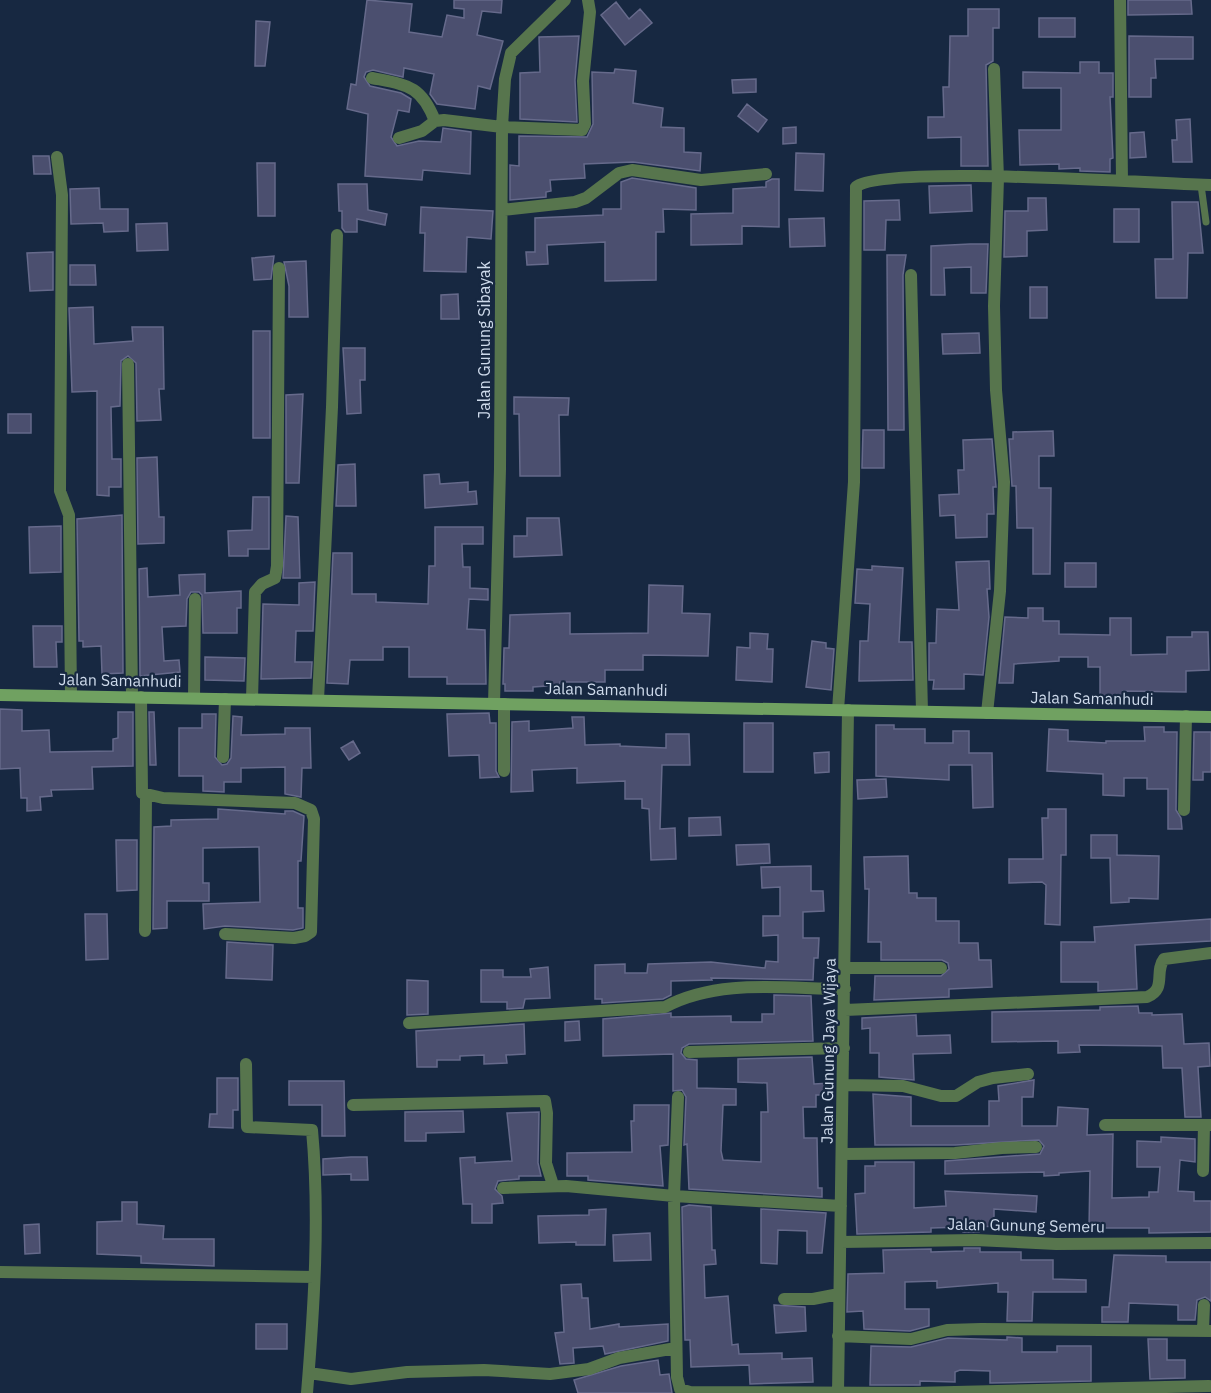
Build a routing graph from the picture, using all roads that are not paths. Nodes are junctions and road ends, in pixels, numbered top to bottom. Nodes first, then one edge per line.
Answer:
1 (565, 0) edge
2 (588, 0) edge
3 (1120, 0) edge
4 (994, 69) dead end
5 (372, 78) dead end
6 (435, 122) junction
7 (502, 127) junction
8 (399, 138) dead end
9 (57, 156) dead end
10 (766, 174) dead end
11 (998, 178) junction
12 (1122, 181) junction
13 (1206, 185) edge
14 (502, 210) junction
15 (1206, 222) dead end
16 (337, 235) dead end
17 (279, 268) dead end
18 (910, 275) dead end
19 (128, 364) dead end
20 (195, 599) dead end
21 (0, 694) edge
22 (71, 696) junction
23 (137, 697) junction
24 (194, 698) junction
25 (225, 699) junction
26 (252, 699) junction
27 (318, 700) junction
28 (499, 704) junction
29 (843, 710) junction
30 (922, 711) junction
31 (987, 712) junction
32 (1186, 716) junction
33 (1211, 717) edge
34 (223, 757) dead end
35 (504, 771) dead end
36 (146, 795) junction
37 (1184, 810) dead end
38 (145, 931) dead end
39 (225, 934) dead end
40 (1211, 953) edge
41 (846, 968) junction
42 (940, 968) dead end
43 (844, 989) junction
44 (845, 1010) junction
45 (409, 1023) dead end
46 (844, 1048) junction
47 (689, 1052) dead end
48 (246, 1064) dead end
49 (1028, 1074) dead end
50 (844, 1085) junction
51 (678, 1097) dead end
52 (353, 1106) dead end
53 (1105, 1125) dead end
54 (1207, 1125) edge
55 (1036, 1147) dead end
56 (843, 1154) junction
57 (1203, 1172) dead end
58 (552, 1185) junction
59 (503, 1188) dead end
60 (674, 1196) junction
61 (841, 1206) junction
62 (841, 1242) junction
63 (1211, 1243) edge
64 (0, 1272) edge
65 (314, 1277) junction
66 (839, 1294) junction
67 (784, 1299) dead end
68 (1204, 1305) dead end
69 (1207, 1330) edge
70 (838, 1336) junction
71 (676, 1348) junction
72 (309, 1373) junction
73 (1209, 1386) dead end
74 (838, 1392) edge
75 (307, 1393) edge
76 (691, 1393) edge

1 - 7 street, Jalan Gunung Sibayak
2 - 7 street
3 - 12 street
4 - 11 street
5 - 6 street
6 - 7 street
6 - 8 street
7 - 14 street, Jalan Gunung Sibayak
9 - 22 street
10 - 14 street
11 - 12 street
11 - 29 street, Jalan Gunung Jaya Wijaya
11 - 31 street
12 - 13 street
13 - 15 lane
14 - 28 street, Jalan Gunung Sibayak
16 - 27 street
17 - 26 street
18 - 30 street
19 - 23 street
20 - 24 street
21 - 22 street, Jalan Samanhudi
22 - 23 street, Jalan Samanhudi
23 - 24 street, Jalan Samanhudi
23 - 36 street
24 - 25 street, Jalan Samanhudi
25 - 26 street, Jalan Samanhudi
25 - 34 street
26 - 27 street, Jalan Samanhudi
27 - 28 street, Jalan Samanhudi
28 - 29 street, Jalan Samanhudi
28 - 35 street, Jalan Gunung Sibayak
29 - 30 street, Jalan Samanhudi
29 - 41 street, Jalan Gunung Jaya Wijaya
30 - 31 street, Jalan Samanhudi
31 - 32 street, Jalan Samanhudi
32 - 33 street, Jalan Samanhudi
32 - 37 street
36 - 38 street
36 - 39 street
40 - 44 street
41 - 42 street
41 - 43 street, Jalan Gunung Jaya Wijaya
43 - 44 street, Jalan Gunung Jaya Wijaya
43 - 45 street
44 - 46 street, Jalan Gunung Jaya Wijaya
46 - 47 street
46 - 50 street, Jalan Gunung Jaya Wijaya
48 - 65 street
49 - 50 street
50 - 56 street, Jalan Gunung Jaya Wijaya
51 - 60 street
52 - 58 street
53 - 54 street
54 - 57 street
55 - 56 street
56 - 61 street, Jalan Gunung Jaya Wijaya
58 - 59 street
58 - 60 street
60 - 61 street
60 - 71 street
61 - 62 street, Jalan Gunung Jaya Wijaya
62 - 63 street, Jalan Gunung Semeru
62 - 66 street, Jalan Gunung Jaya Wijaya
64 - 65 street
65 - 72 street
66 - 67 street
66 - 70 street, Jalan Gunung Jaya Wijaya
68 - 69 street
69 - 70 street
70 - 74 street, Jalan Gunung Jaya Wijaya
71 - 72 street
71 - 76 street
72 - 75 street
73 - 74 street
74 - 76 street

